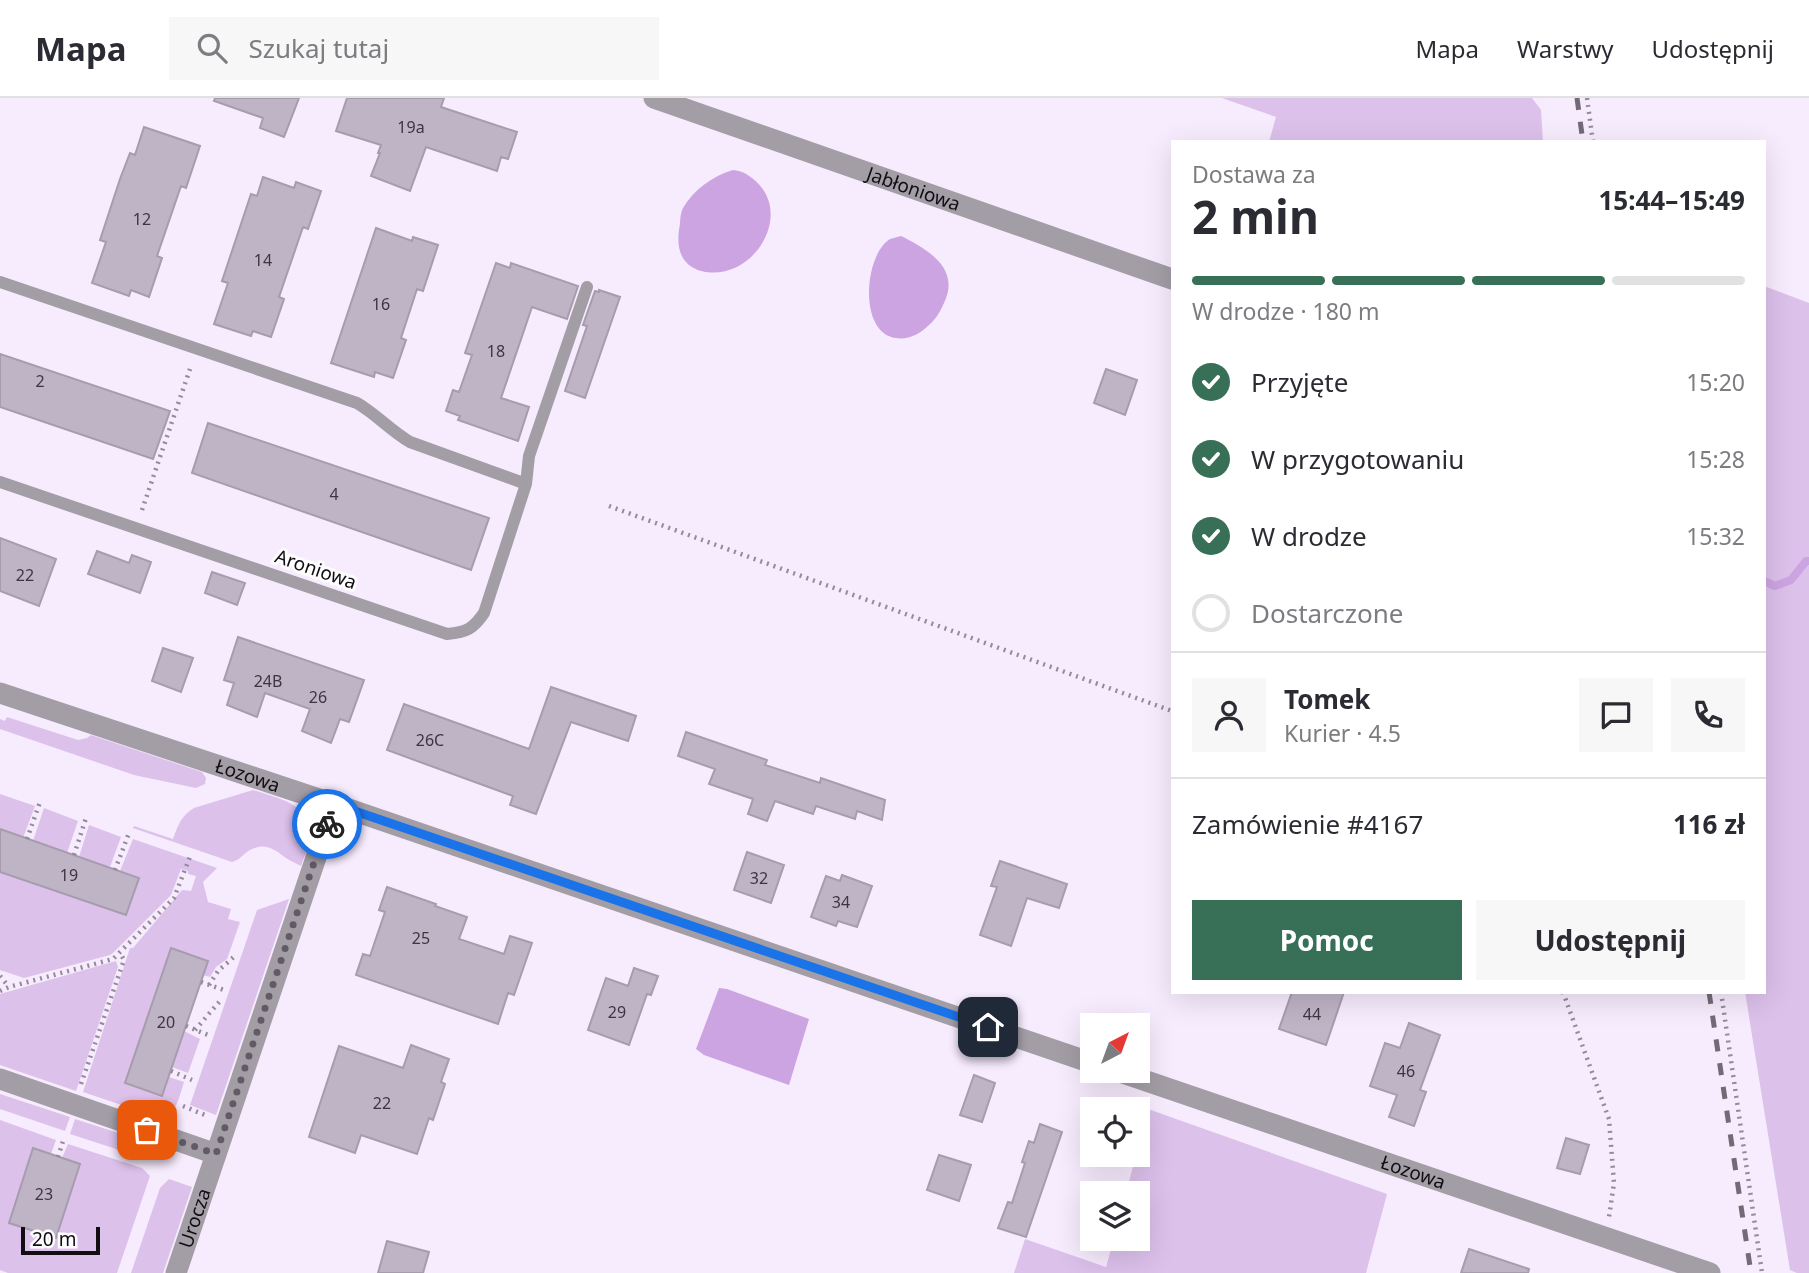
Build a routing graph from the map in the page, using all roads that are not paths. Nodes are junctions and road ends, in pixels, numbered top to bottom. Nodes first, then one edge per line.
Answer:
1 (654, 98) edge
2 (1171, 279) edge
3 (0, 282) edge
4 (587, 287) dead end
5 (0, 482) edge
6 (526, 484) junction
7 (0, 693) edge
8 (334, 804) junction
9 (1080, 1059) edge
10 (0, 1079) edge
11 (1150, 1083) edge
12 (216, 1154) junction
13 (176, 1273) edge
14 (1710, 1273) edge

1 - 2 street, Jabłoniowa
3 - 6 lane
4 - 6 lane, Aroniowa
5 - 6 lane, Aroniowa
7 - 8 street, Łozowa
8 - 9 street, Łozowa
8 - 12 street, Urocza
10 - 12 street
11 - 14 street, Łozowa
12 - 13 street, Urocza

